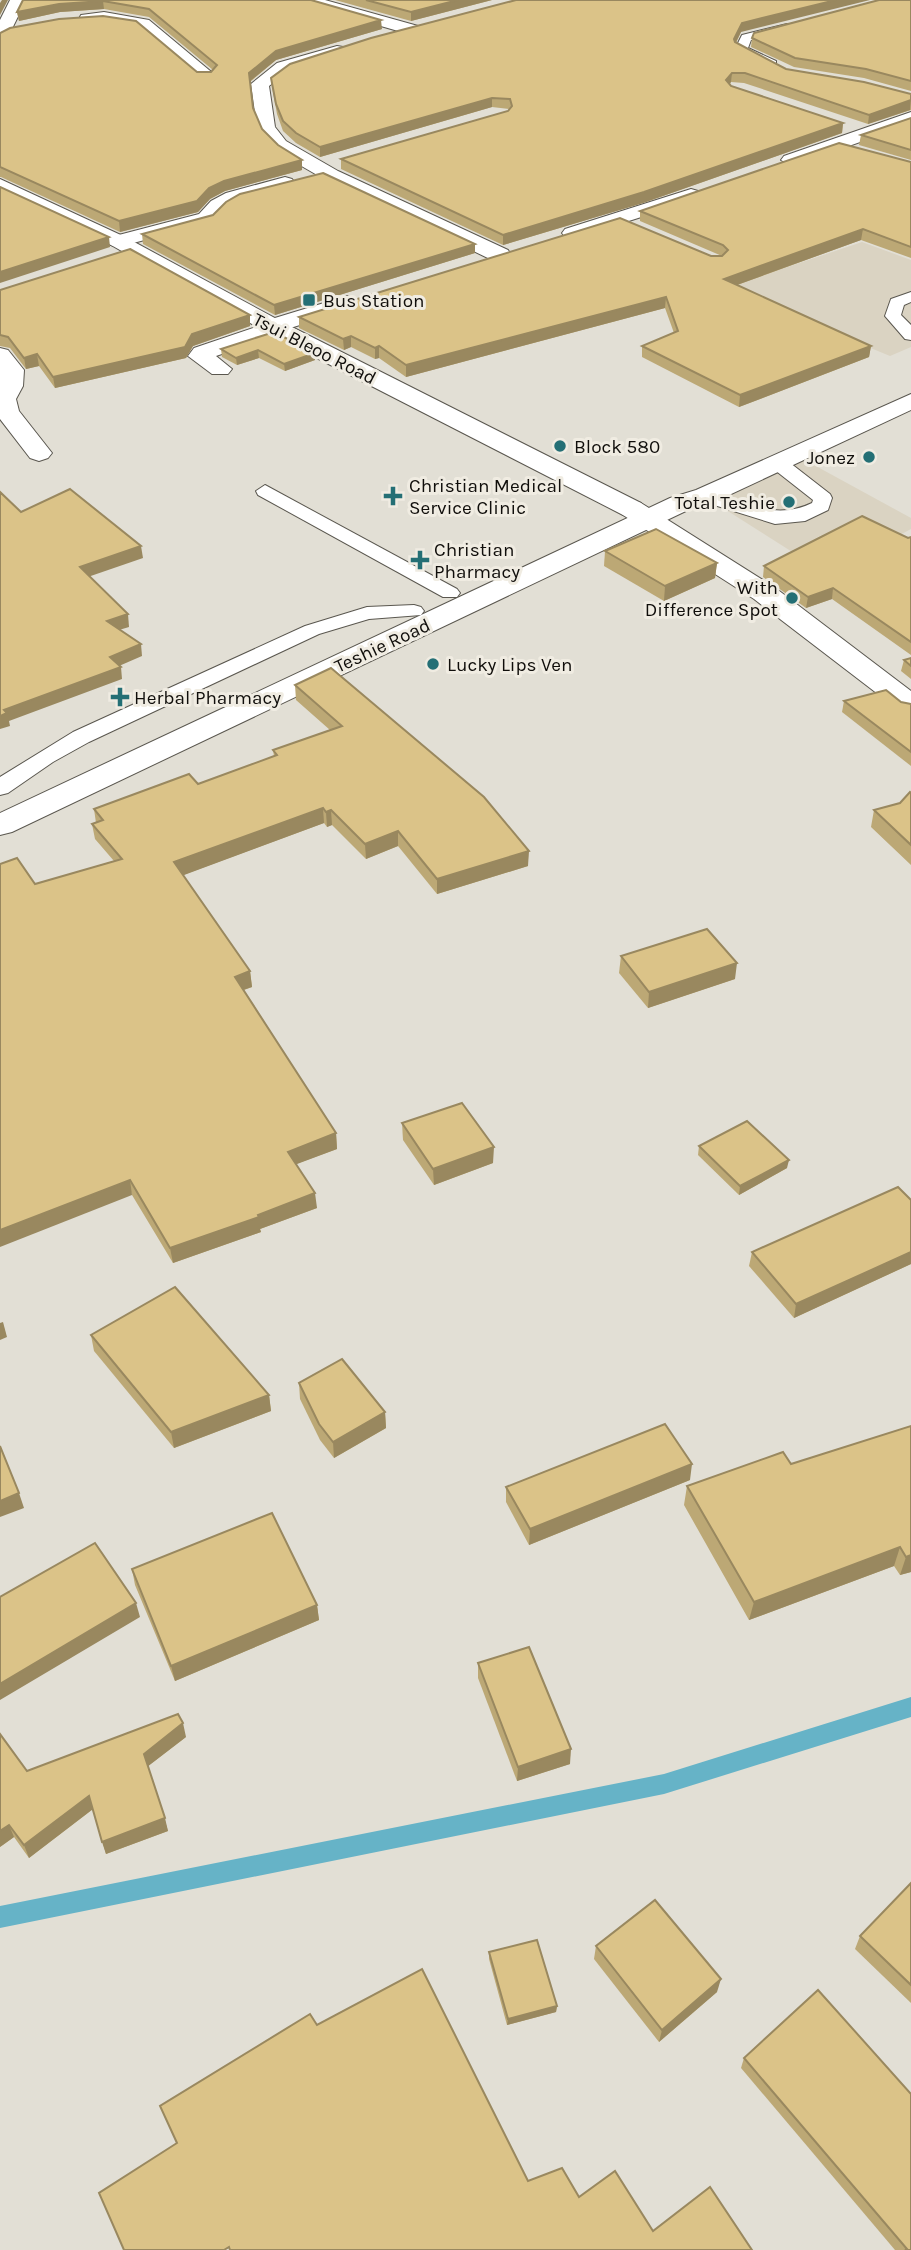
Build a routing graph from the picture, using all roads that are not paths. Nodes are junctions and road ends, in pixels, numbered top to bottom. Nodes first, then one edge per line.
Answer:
1 (18, 0) edge
2 (308, 0) edge
3 (71, 20) edge
4 (795, 26) edge
5 (26, 27) edge
6 (2, 34) edge
7 (375, 38) edge
8 (354, 45) edge
9 (333, 53) junction
10 (790, 73) edge
11 (206, 75) edge
12 (911, 118) edge
13 (842, 124) edge
14 (869, 133) junction
15 (836, 145) junction
16 (860, 153) edge
17 (344, 159) edge
18 (770, 167) edge
19 (322, 170) junction
20 (0, 185) edge
21 (704, 190) edge
22 (617, 219) junction
23 (641, 230) edge
24 (552, 239) edge
25 (526, 247) edge
26 (118, 250) junction
27 (500, 255) junction
28 (475, 263) edge
29 (911, 297) edge
30 (361, 299) edge
31 (274, 327) junction
32 (911, 335) edge
33 (0, 355) edge
34 (220, 369) dead end
35 (911, 383) edge
36 (911, 401) edge
37 (39, 453) dead end
38 (778, 463) junction
39 (265, 491) dead end
40 (705, 496) junction
41 (641, 514) junction
42 (450, 593) junction
43 (414, 611) junction
44 (911, 705) edge
45 (0, 788) edge
46 (0, 799) edge
47 (0, 825) edge

1 - 6 street
2 - 7 street
2 - 9 street
3 - 11 street
4 - 10 lane
5 - 6 street
8 - 9 street
9 - 19 street
12 - 14 street
13 - 14 street
14 - 15 street
15 - 16 lane
15 - 18 street
17 - 19 street
19 - 26 street
19 - 27 street
20 - 26 street, Tsui Bleoo Road
21 - 22 street
22 - 23 lane
22 - 24 street
25 - 27 street
26 - 31 street, Tsui Bleoo Road
27 - 28 street
29 - 32 lane
30 - 31 street
31 - 34 street
31 - 41 street, Tsui Bleoo Road
33 - 37 street
35 - 41 street
36 - 38 street
38 - 40 street
38 - 40 lane
39 - 42 lane
40 - 41 street
41 - 42 street, Teshie Road
41 - 44 street, Tsui Bleoo Road
41 - 47 street, Teshie Road
42 - 43 street, Teshie Road
43 - 45 lane
43 - 46 street, Teshie Road

